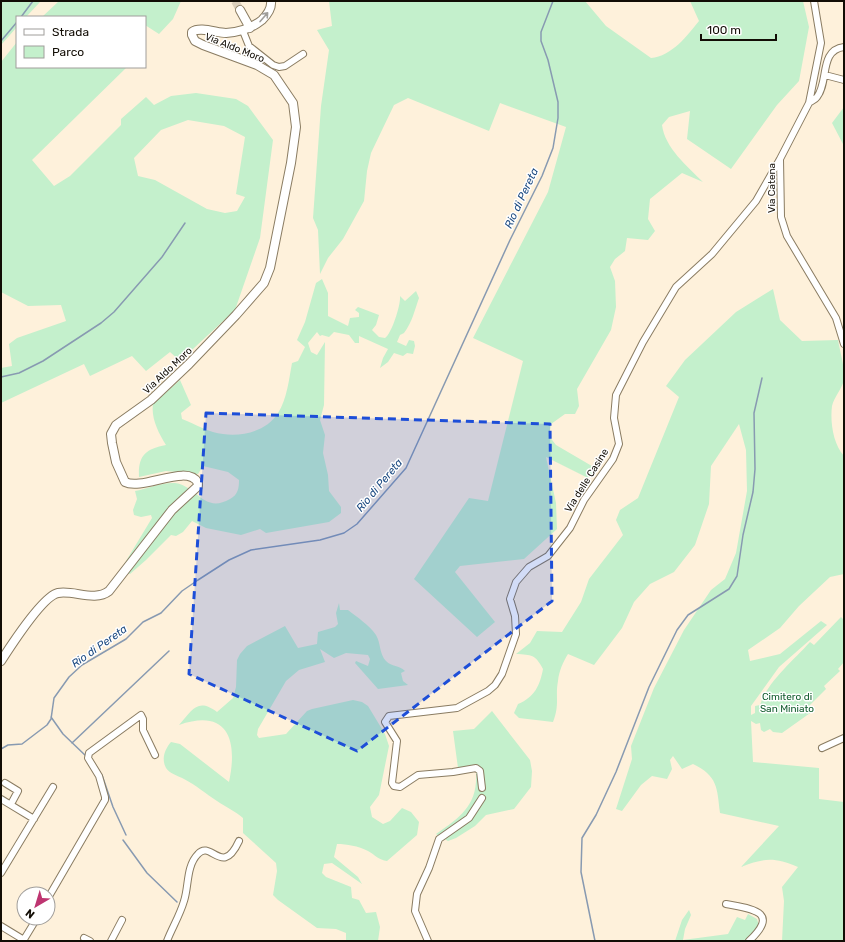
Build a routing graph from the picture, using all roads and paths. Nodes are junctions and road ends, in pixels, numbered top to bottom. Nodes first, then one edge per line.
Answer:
1 (271, 1) edge
2 (814, 1) edge
3 (240, 10) tunnel mouth
4 (247, 29) junction
5 (844, 47) edge
6 (303, 54) dead end
7 (825, 75) junction
8 (844, 80) edge
9 (809, 103) junction
10 (780, 159) junction
11 (844, 344) edge
12 (1, 661) edge
13 (844, 738) edge
14 (822, 748) dead end
15 (155, 755) dead end
16 (5, 783) dead end
17 (53, 787) dead end
18 (482, 788) dead end
19 (482, 798) dead end
20 (1, 799) edge
21 (11, 804) junction
22 (34, 819) junction
23 (239, 841) dead end
24 (1, 873) edge
25 (55, 886) edge
26 (726, 904) dead end
27 (122, 920) dead end
28 (1, 926) edge
29 (32, 926) edge
30 (24, 940) edge
31 (111, 941) edge
32 (167, 941) edge
33 (428, 941) edge
34 (749, 941) edge

4 -> 1 main road
2 - 9 street, Via Catena
3 - 4 main road
4 - 6 street, Via Aldo Moro
4 - 12 main road, Via Aldo Moro
5 - 7 street
7 - 8 street
7 - 9 street
9 - 10 street, Via Catena
10 - 11 street, Via Catena
10 - 18 street, Via delle Casine
13 - 14 street
15 - 25 street
16 - 21 street
17 - 22 street
19 - 33 street
20 - 21 street
21 - 22 street
22 - 24 street
23 - 32 street
26 - 34 street
27 - 31 street
28 - 30 street
29 - 30 street

